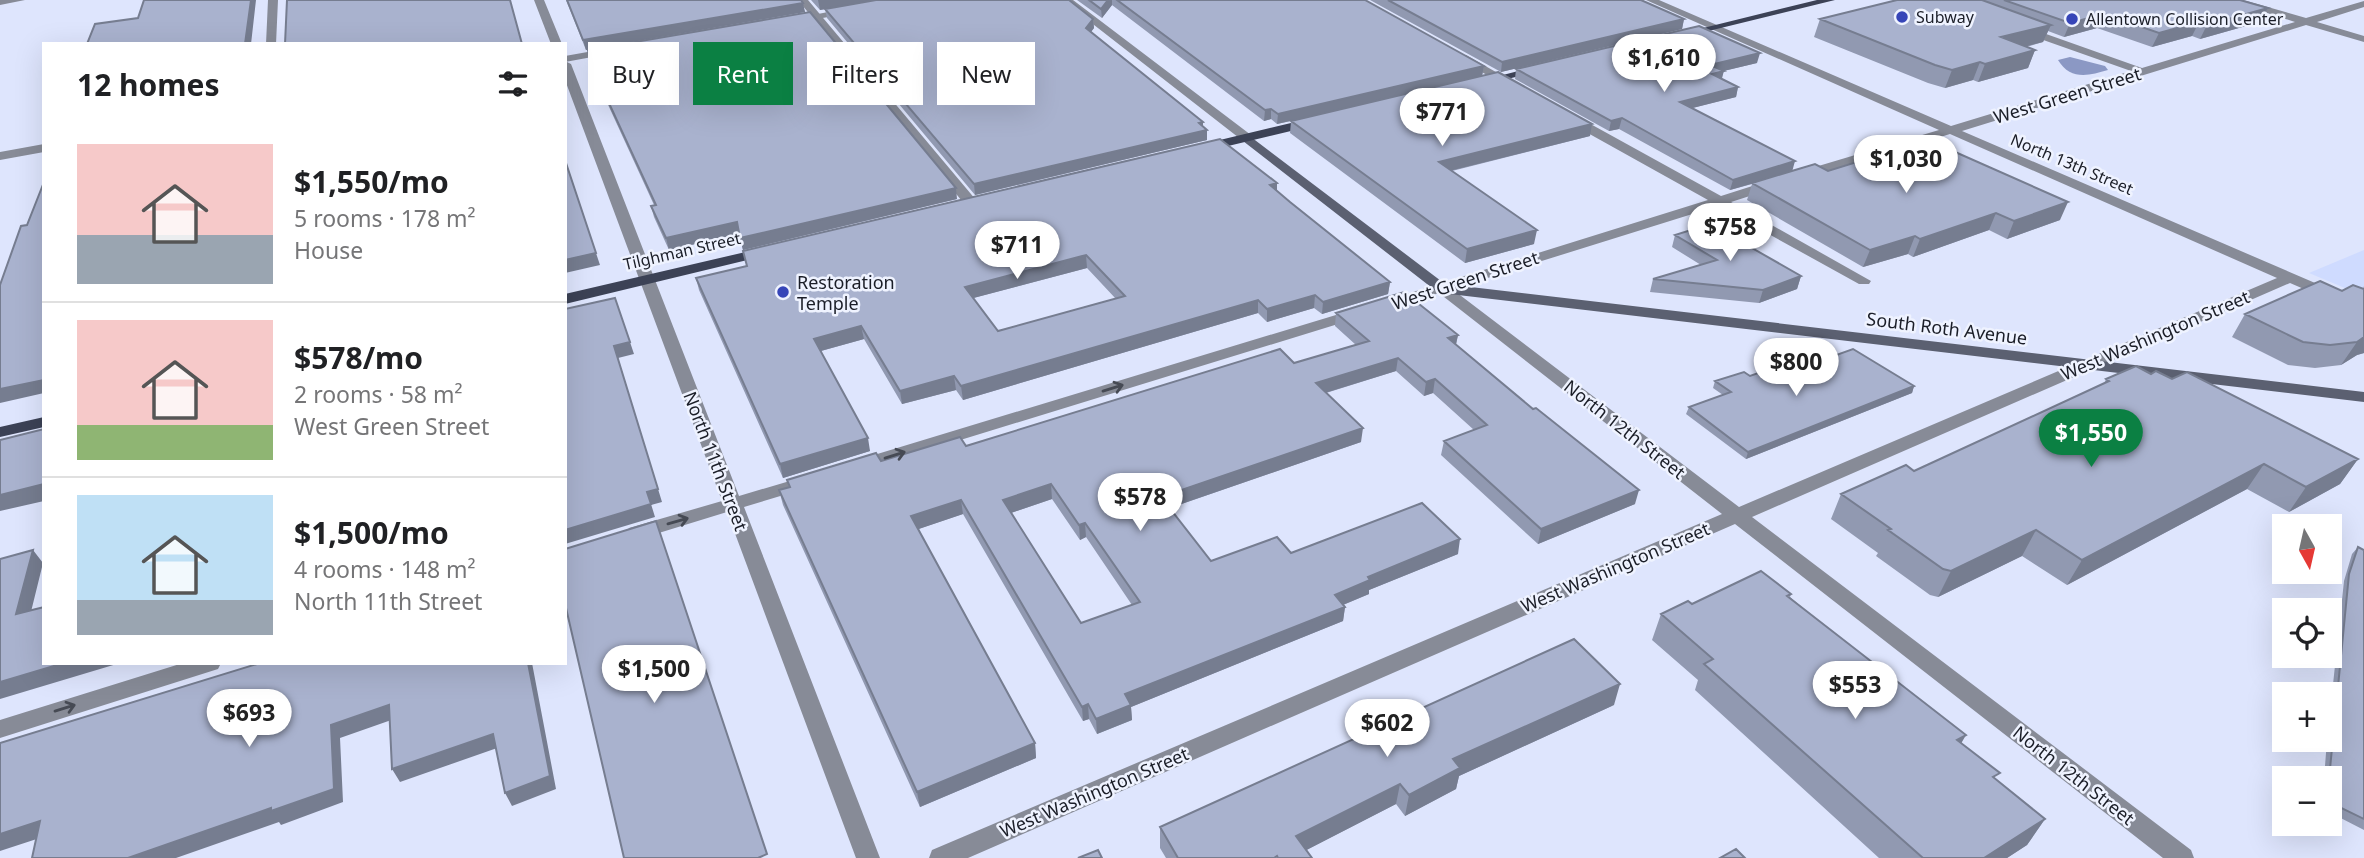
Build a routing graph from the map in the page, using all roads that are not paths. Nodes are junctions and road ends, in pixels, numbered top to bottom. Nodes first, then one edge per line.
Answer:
1 (20, 0) edge
2 (273, 0) edge
3 (540, 0) edge
4 (803, 0) edge
5 (1067, 0) edge
6 (1651, 0) edge
7 (1830, 0) edge
8 (2232, 0) edge
9 (4, 1) edge
10 (2364, 4) edge
11 (856, 9) edge
12 (0, 13) edge
13 (816, 16) junction
14 (778, 22) edge
15 (2308, 23) junction
16 (1713, 27) junction
17 (2017, 27) edge
18 (1676, 36) edge
19 (2364, 39) edge
20 (271, 42) edge
21 (556, 42) edge
22 (1455, 53) edge
23 (588, 55) edge
24 (567, 59) edge
25 (1550, 66) edge
26 (567, 69) edge
27 (2143, 72) junction
28 (1499, 78) junction
29 (1473, 84) edge
30 (1523, 91) edge
31 (1559, 111) edge
32 (1328, 118) edge
33 (1950, 130) junction
34 (1247, 138) junction
35 (42, 148) edge
36 (1184, 153) edge
37 (0, 156) edge
38 (1720, 200) junction
39 (971, 203) edge
40 (775, 249) edge
41 (2289, 278) junction
42 (646, 279) junction
43 (1864, 281) dead end
44 (1441, 288) junction
45 (567, 299) edge
46 (2364, 310) edge
47 (2087, 363) junction
48 (2364, 397) edge
49 (42, 422) edge
50 (0, 432) edge
51 (732, 505) junction
52 (1736, 515) junction
53 (617, 539) edge
54 (203, 665) edge
55 (0, 729) edge
56 (868, 858) edge
57 (941, 858) edge
58 (2182, 858) edge

1 - 9 street
2 - 20 street
3 - 21 street
4 - 13 street
5 - 34 street, North 12th Street
6 - 16 street, North 13th Street
7 - 16 main road
8 - 15 street
9 - 12 street
10 - 15 street, West Green Street
11 - 13 street
13 - 14 street
13 - 39 street
15 - 19 street
15 - 27 street, West Green Street
16 - 18 main road
16 - 33 street, North 13th Street
17 - 27 street
22 - 28 street
23 - 24 street
25 - 28 main road
26 - 42 street, North 11th Street
27 - 33 street, West Green Street
28 - 29 main road
28 - 30 street
31 - 38 street
32 - 34 main road
33 - 38 street, West Green Street
33 - 41 street, North 13th Street
34 - 36 main road
34 - 44 main road, North 12th Street
35 - 37 street
38 - 43 street
38 - 44 street, West Green Street
40 - 42 main road, Tilghman Street
41 - 46 street, North 13th Street
41 - 47 street, West Washington Street
42 - 45 main road, Tilghman Street
42 - 51 street, North 11th Street
44 - 47 main road, South Roth Avenue
51 -> 44 street, West Green Street
44 - 52 street, North 12th Street
47 - 48 main road, South Roth Avenue
47 - 52 street, West Washington Street
49 - 50 main road
53 -> 51 street, West Green Street
51 - 56 street, North 11th Street
52 - 57 street, West Washington Street
52 - 58 street, North 12th Street
55 -> 54 street

